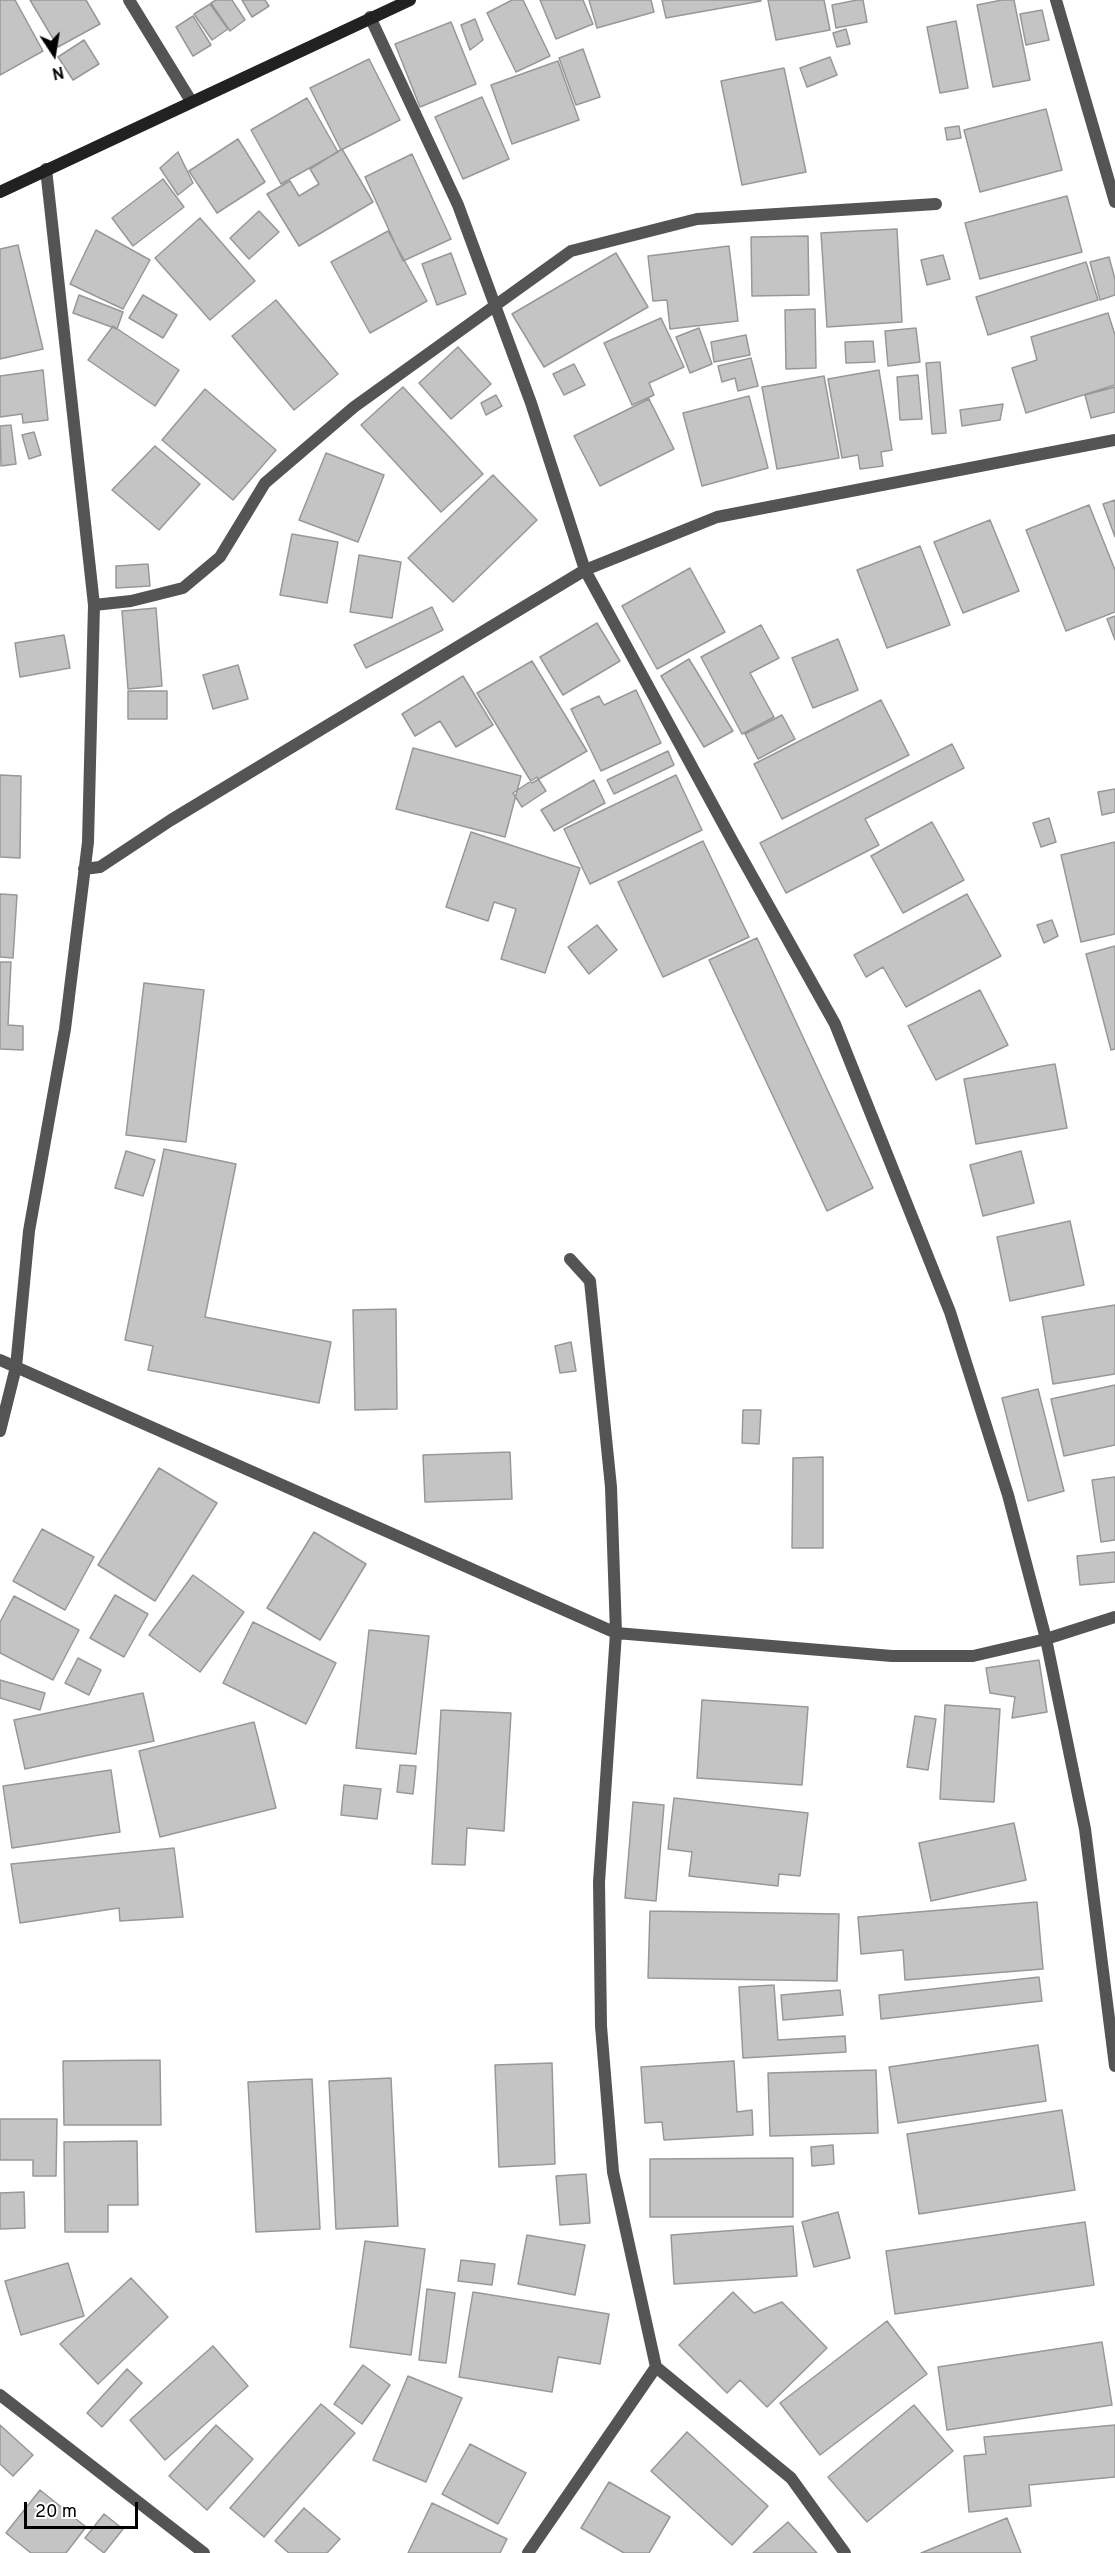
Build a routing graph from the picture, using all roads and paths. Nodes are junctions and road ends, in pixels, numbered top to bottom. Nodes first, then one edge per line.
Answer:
1 (129, 0) edge
2 (410, 0) edge
3 (1056, 0) edge
4 (370, 17) junction
5 (191, 101) junction
6 (46, 169) junction
7 (0, 192) edge
8 (1115, 202) edge
9 (936, 204) dead end
10 (495, 306) junction
11 (1115, 440) edge
12 (585, 570) junction
13 (94, 605) junction
14 (84, 869) junction
15 (570, 1259) dead end
16 (0, 1360) edge
17 (16, 1367) junction
18 (0, 1431) edge
19 (1115, 1617) edge
20 (616, 1633) junction
21 (1046, 1639) junction
22 (1115, 2066) edge
23 (656, 2367) junction
24 (0, 2395) edge
25 (204, 2553) edge
26 (528, 2553) edge
27 (845, 2553) edge

1 - 5 street
2 - 4 main road
3 - 8 street
4 - 5 main road
4 - 10 street
5 - 6 main road
6 - 7 main road
6 - 13 street
9 - 10 street
10 - 12 street
10 - 13 street
11 - 12 street
12 - 14 street
12 - 21 street
13 - 14 street
14 - 17 street
15 - 20 street
16 - 17 street
17 - 18 street
17 - 20 street
19 - 21 street
20 - 21 street
20 - 23 street
21 - 22 street
23 - 26 street
23 - 27 street
24 - 25 street

